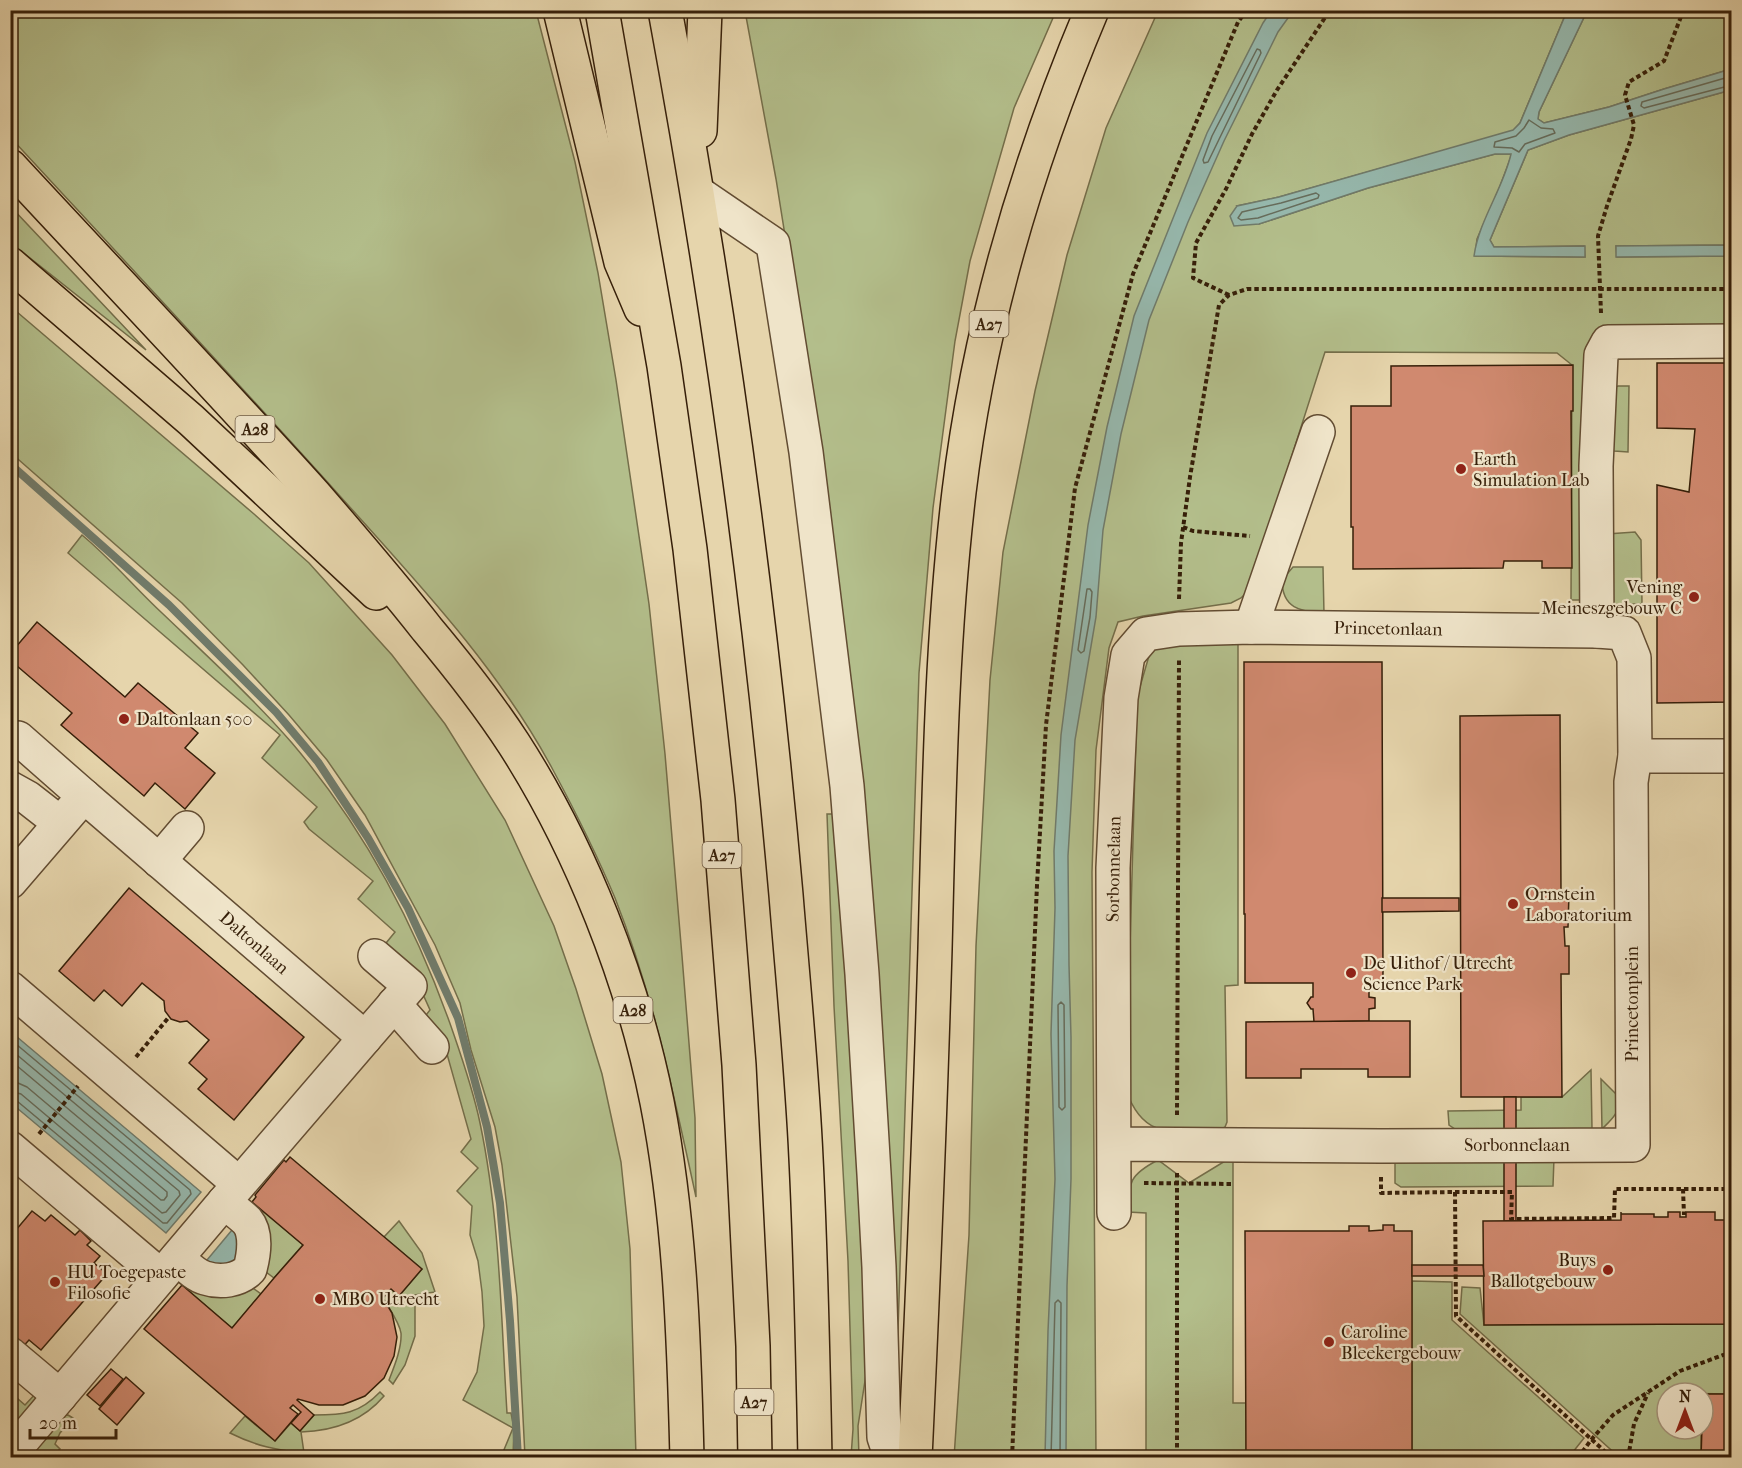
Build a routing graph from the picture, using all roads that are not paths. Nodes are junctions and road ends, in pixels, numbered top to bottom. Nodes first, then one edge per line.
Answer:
1 (560, 10) edge
2 (602, 10) edge
3 (665, 10) edge
4 (705, 10) edge
5 (1092, 10) edge
6 (10, 166) edge
7 (698, 193) junction
8 (10, 264) edge
9 (1731, 341) edge
10 (664, 366) junction
11 (1318, 432) dead end
12 (1251, 627) junction
13 (1179, 629) joint
14 (1597, 631) junction
15 (469, 680) junction
16 (18, 738) dead end
17 (1635, 756) junction
18 (1731, 756) edge
19 (16, 788) edge
20 (84, 796) junction
21 (60, 823) junction
22 (187, 828) dead end
23 (159, 861) junction
24 (10, 882) edge
25 (375, 956) dead end
26 (10, 988) edge
27 (394, 1004) junction
28 (365, 1038) junction
29 (432, 1047) dead end
30 (1114, 1144) junction
31 (1633, 1144) joint
32 (15, 1162) edge
33 (232, 1193) junction
34 (1114, 1213) dead end
35 (169, 1267) junction
36 (10, 1354) edge
37 (60, 1396) junction
38 (10, 1455) edge
39 (687, 1458) edge
40 (755, 1458) edge
41 (815, 1458) edge
42 (891, 1458) edge
43 (915, 1458) edge

1 - 10 highway, A27
2 - 10 highway, A27
3 - 7 highway
4 - 7 highway
5 - 43 highway, A27
6 - 15 highway, A28
7 - 41 highway
7 - 42 street
8 - 15 highway, A28
9 - 14 street
10 - 40 highway, A27
11 - 12 street
12 - 13 street, Princetonlaan
12 - 14 street, Princetonlaan
13 - 30 street, Sorbonnelaan
14 - 17 street, Princetonlaan
15 - 39 highway, A28
16 - 20 street, Daltonlaan
17 - 18 street
17 - 31 street, Princetonplein
19 - 21 street
20 - 21 street
20 - 23 street, Daltonlaan
21 - 24 street
22 - 23 street
23 - 28 street, Daltonlaan
25 - 27 street
26 - 33 street
27 - 28 street
27 - 29 street
28 - 33 street
30 - 31 street, Sorbonnelaan
30 - 34 street, Sorbonnelaan
32 - 35 street
33 - 35 street
33 - 35 street
35 - 37 street
36 - 37 street
37 - 38 street

